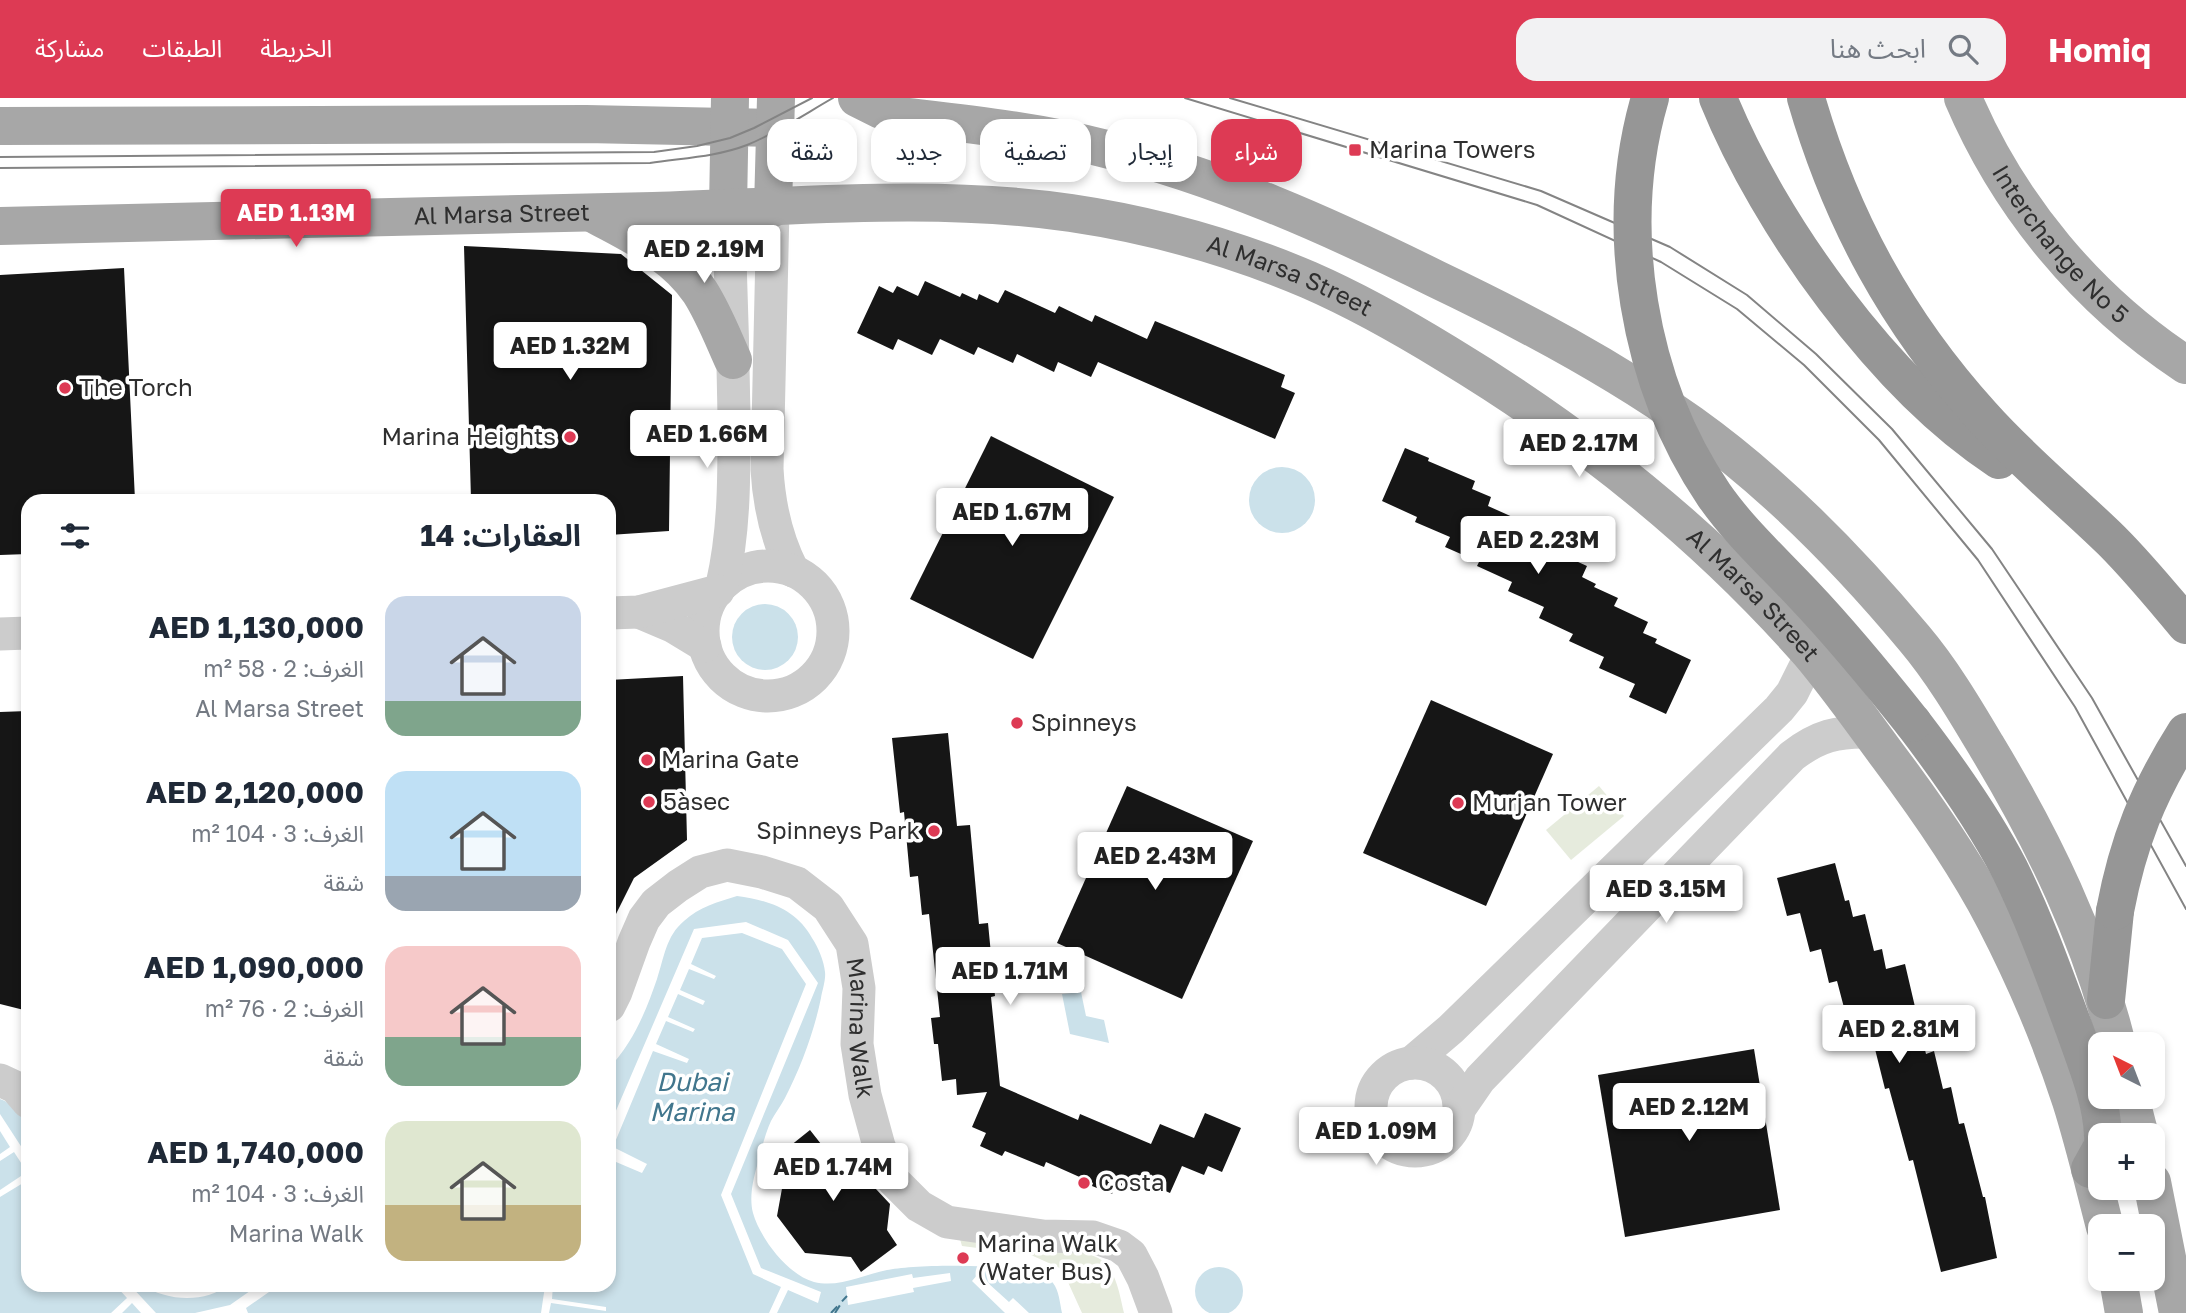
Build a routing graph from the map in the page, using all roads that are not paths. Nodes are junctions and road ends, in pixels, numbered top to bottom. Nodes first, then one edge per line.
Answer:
1 (646, 98) edge
2 (858, 98) edge
3 (1650, 98) edge
4 (1718, 98) edge
5 (1806, 98) edge
6 (1963, 98) edge
7 (730, 112) edge
8 (776, 113) edge
9 (586, 124) junction
10 (0, 126) edge
11 (728, 208) junction
12 (773, 208) junction
13 (590, 212) junction
14 (0, 226) edge
15 (733, 360) junction
16 (2186, 365) edge
17 (2069, 500) junction
18 (793, 571) junction
19 (720, 588) junction
20 (624, 612) edge
21 (2186, 625) edge
22 (21, 634) edge
23 (0, 635) edge
24 (705, 646) junction
25 (1811, 655) junction
26 (1870, 732) junction
27 (2186, 732) edge
28 (616, 989) edge
29 (2106, 1000) junction
30 (2114, 1032) edge
31 (1411, 1063) junction
32 (0, 1080) edge
33 (21, 1094) edge
34 (1460, 1108) junction
35 (2099, 1123) edge
36 (2088, 1135) edge
37 (2156, 1200) edge
38 (2120, 1291) edge
39 (1156, 1313) edge
40 (2124, 1313) edge
41 (2178, 1313) edge

1 - 9 main road
2 - 29 main road
3 - 35 highway, bridge
4 - 17 highway
5 - 17 highway
6 - 16 main road, Interchange No 5
7 - 8 main road
7 - 9 main road
7 - 11 main road
8 - 12 main road
9 - 10 main road
11 - 12 main road, Al Marsa Street
11 - 13 main road, Al Marsa Street
11 - 15 street
12 - 18 street
12 - 25 main road, Al Marsa Street
13 - 14 main road, Al Marsa Street
13 - 15 main road
15 - 19 street
17 - 21 highway
18 - 19 street
18 - 24 street
19 - 20 street
19 - 24 street
20 - 24 street
22 - 23 street
25 - 26 main road, Al Marsa Street
25 - 31 street
26 - 34 street
26 - 36 main road, Al Marsa Street
27 - 29 highway, bridge
28 - 39 street, Marina Walk
29 - 30 main road
31 - 34 street
31 - 34 street
32 - 33 street
37 - 41 main road
38 - 40 main road

